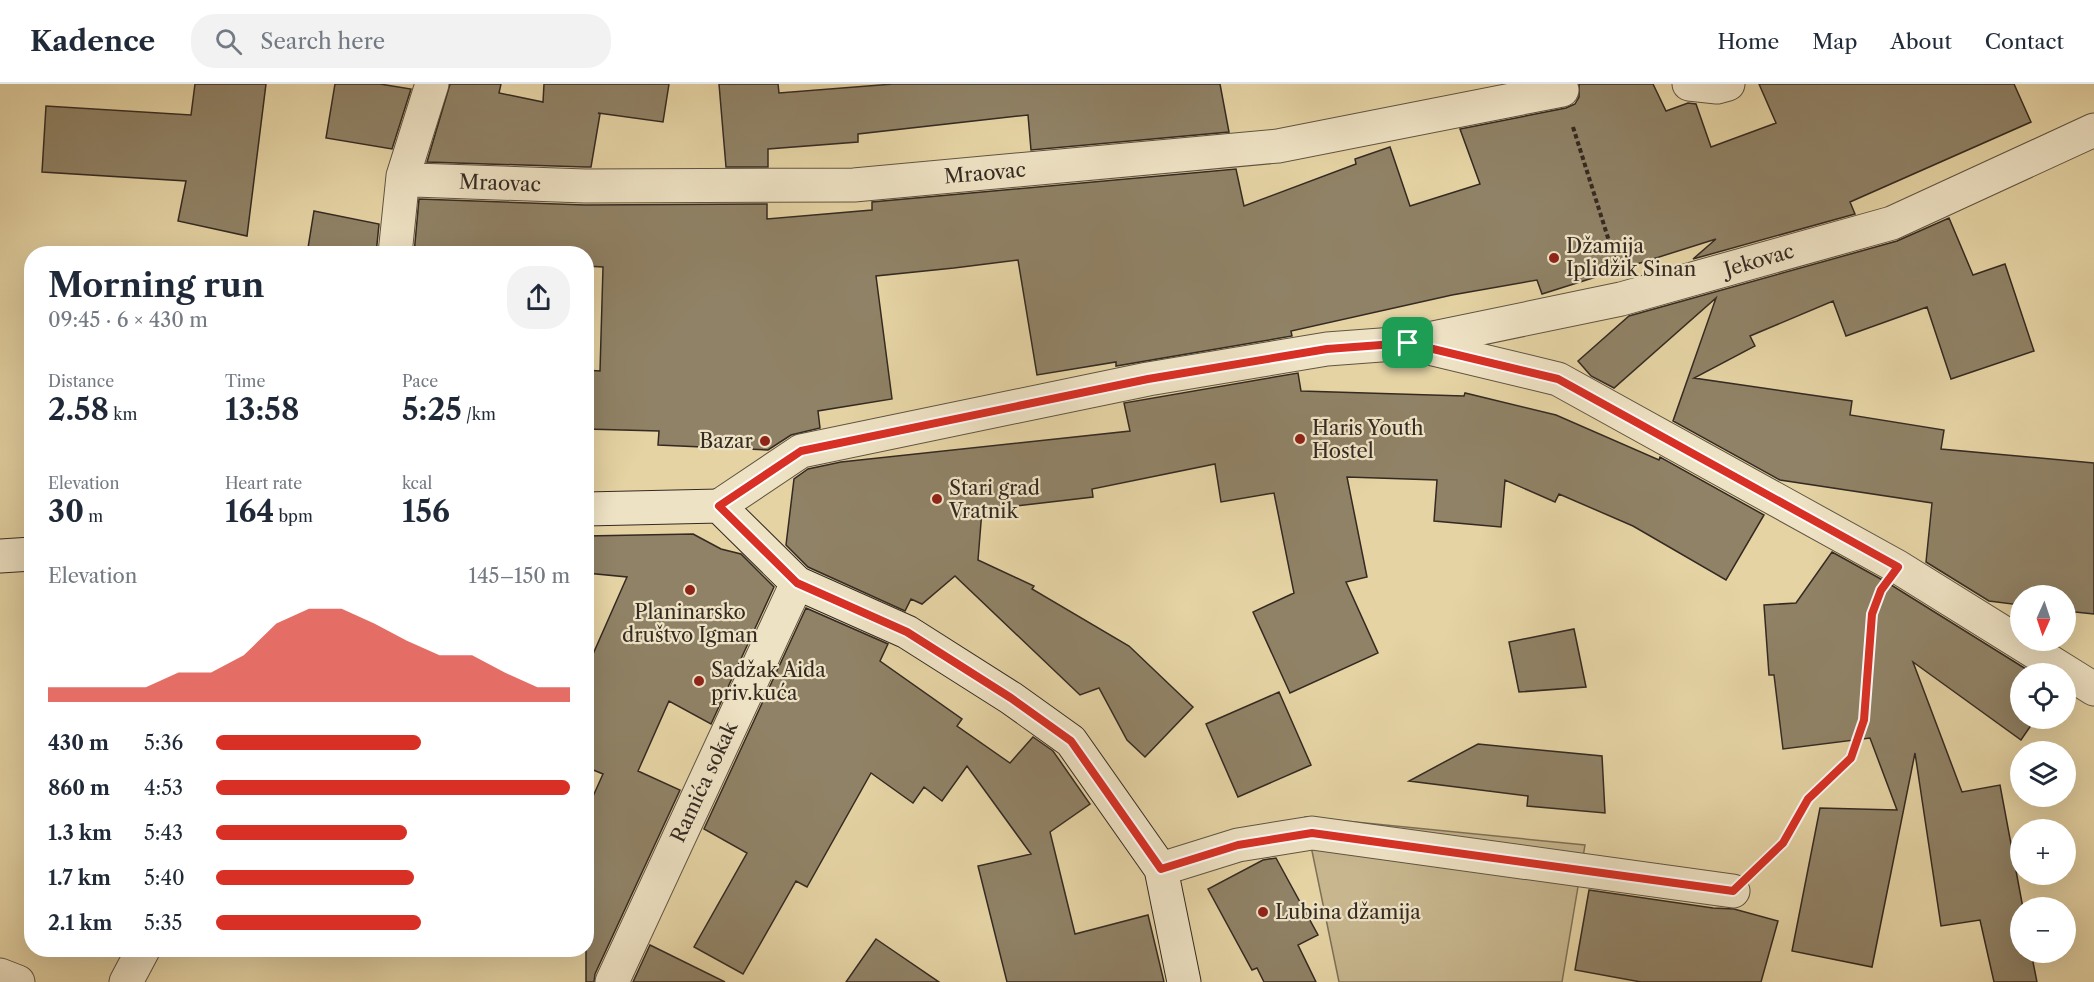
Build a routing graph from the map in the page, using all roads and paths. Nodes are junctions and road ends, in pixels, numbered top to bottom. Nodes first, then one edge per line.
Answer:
1 (432, 84) edge
2 (1689, 84) edge
3 (1728, 84) edge
4 (1562, 90) joint
5 (2094, 130) edge
6 (403, 176) junction
7 (396, 246) edge
8 (1621, 299) junction
9 (1408, 343) junction
10 (719, 506) junction
11 (594, 509) edge
12 (24, 554) edge
13 (0, 556) edge
14 (1898, 567) junction
15 (797, 583) junction
16 (2094, 689) edge
17 (1161, 869) junction
18 (1733, 891) joint
19 (139, 957) edge
20 (0, 975) edge
21 (18, 982) edge
22 (126, 982) edge
23 (612, 982) edge
24 (1184, 982) edge

1 - 6 street
2 - 3 street
4 - 6 street, Mraovac
4 - 8 path
5 - 8 street, Jekovac
6 - 7 street
8 - 9 street, Jekovac
9 - 10 street
9 - 14 street
10 - 11 street
10 - 15 street
12 - 13 street
14 - 16 street
14 - 18 path
15 - 17 street
15 - 23 street, Ramića sokak
17 - 18 street
17 - 24 street
19 - 22 street
20 - 21 street

